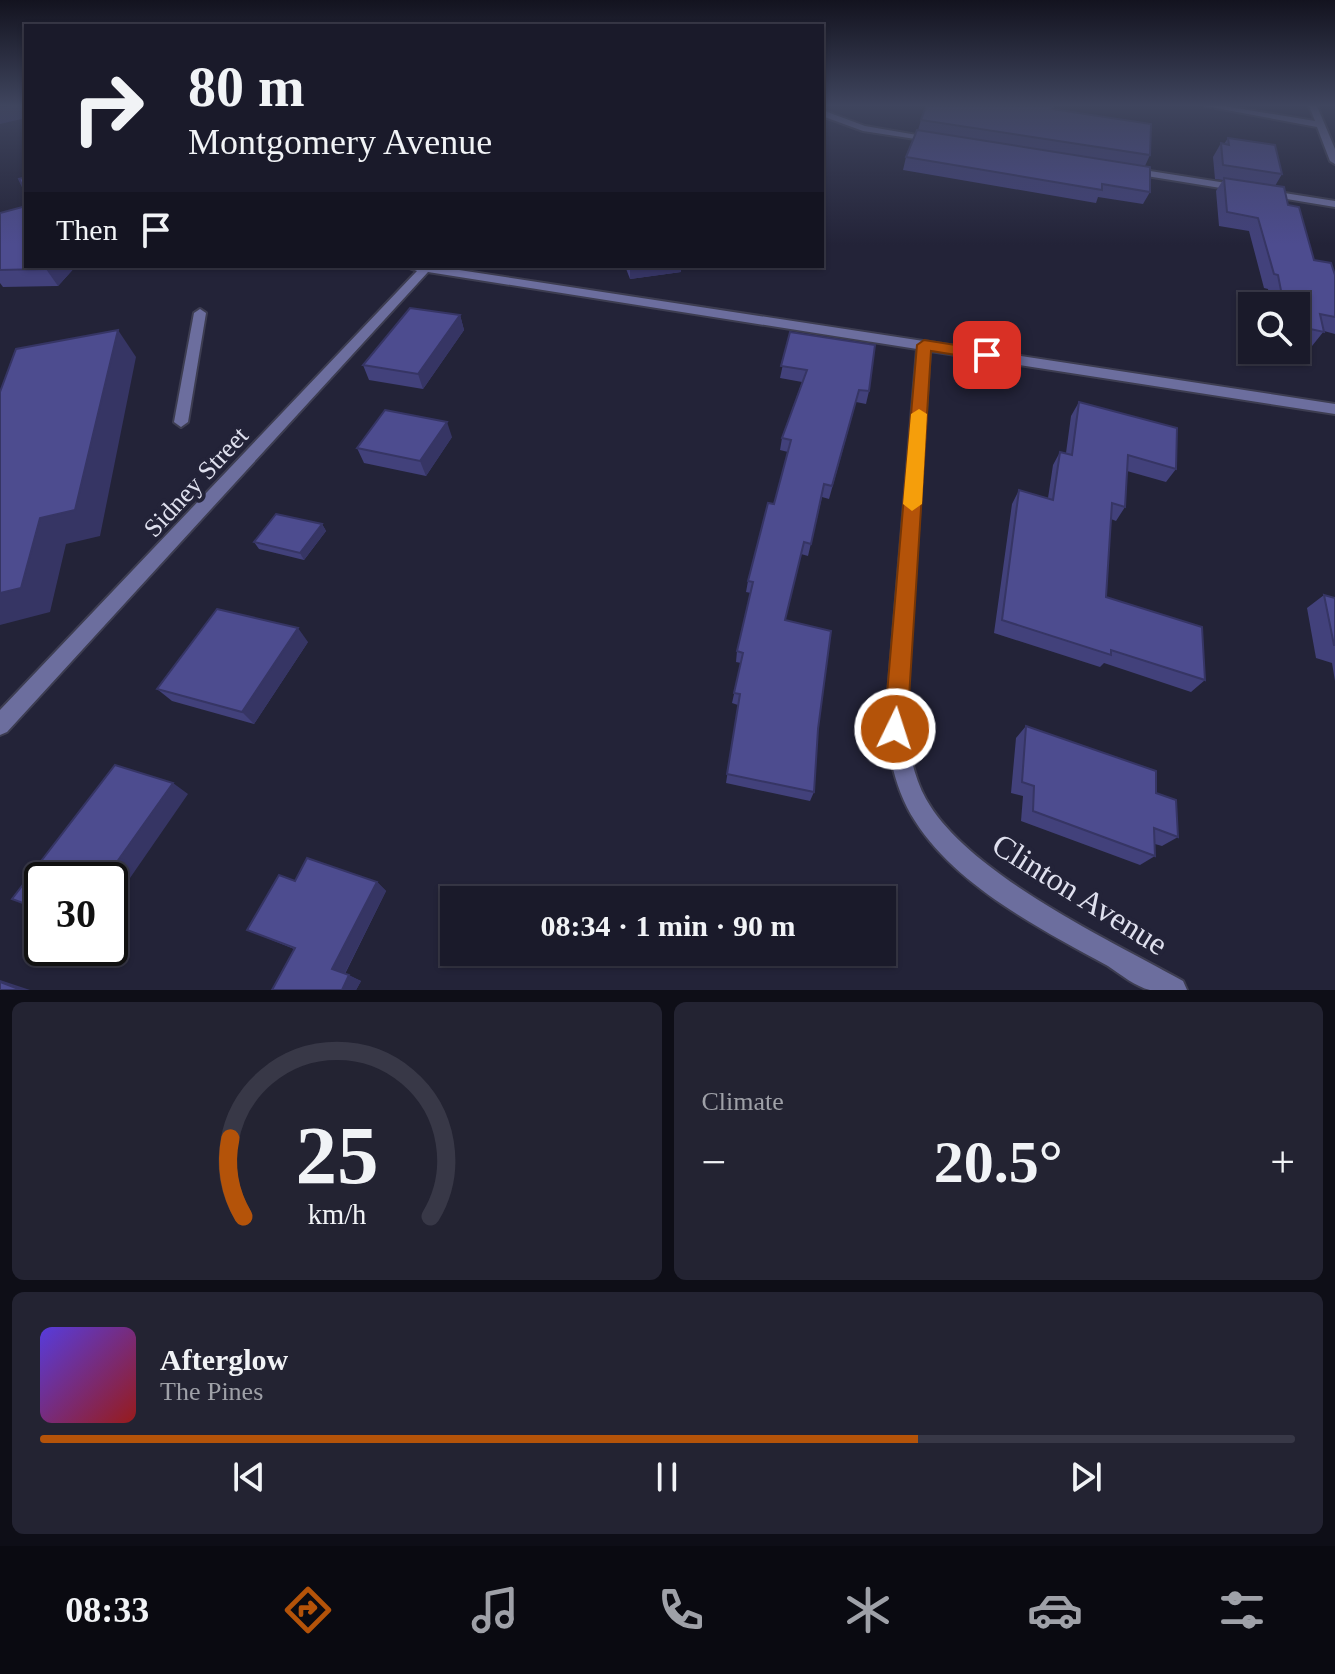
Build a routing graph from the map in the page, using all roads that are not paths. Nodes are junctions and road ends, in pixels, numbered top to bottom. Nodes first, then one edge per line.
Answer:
1 (1116, 169) edge
2 (1335, 204) edge
3 (418, 268) edge
4 (200, 313) dead end
5 (924, 345) junction
6 (1335, 409) edge
7 (181, 422) dead end
8 (0, 725) edge
9 (1174, 990) edge

1 - 2 street
3 - 5 street
3 - 8 street, Sidney Street
4 - 7 street
5 - 6 street
5 - 9 street, Clinton Avenue

